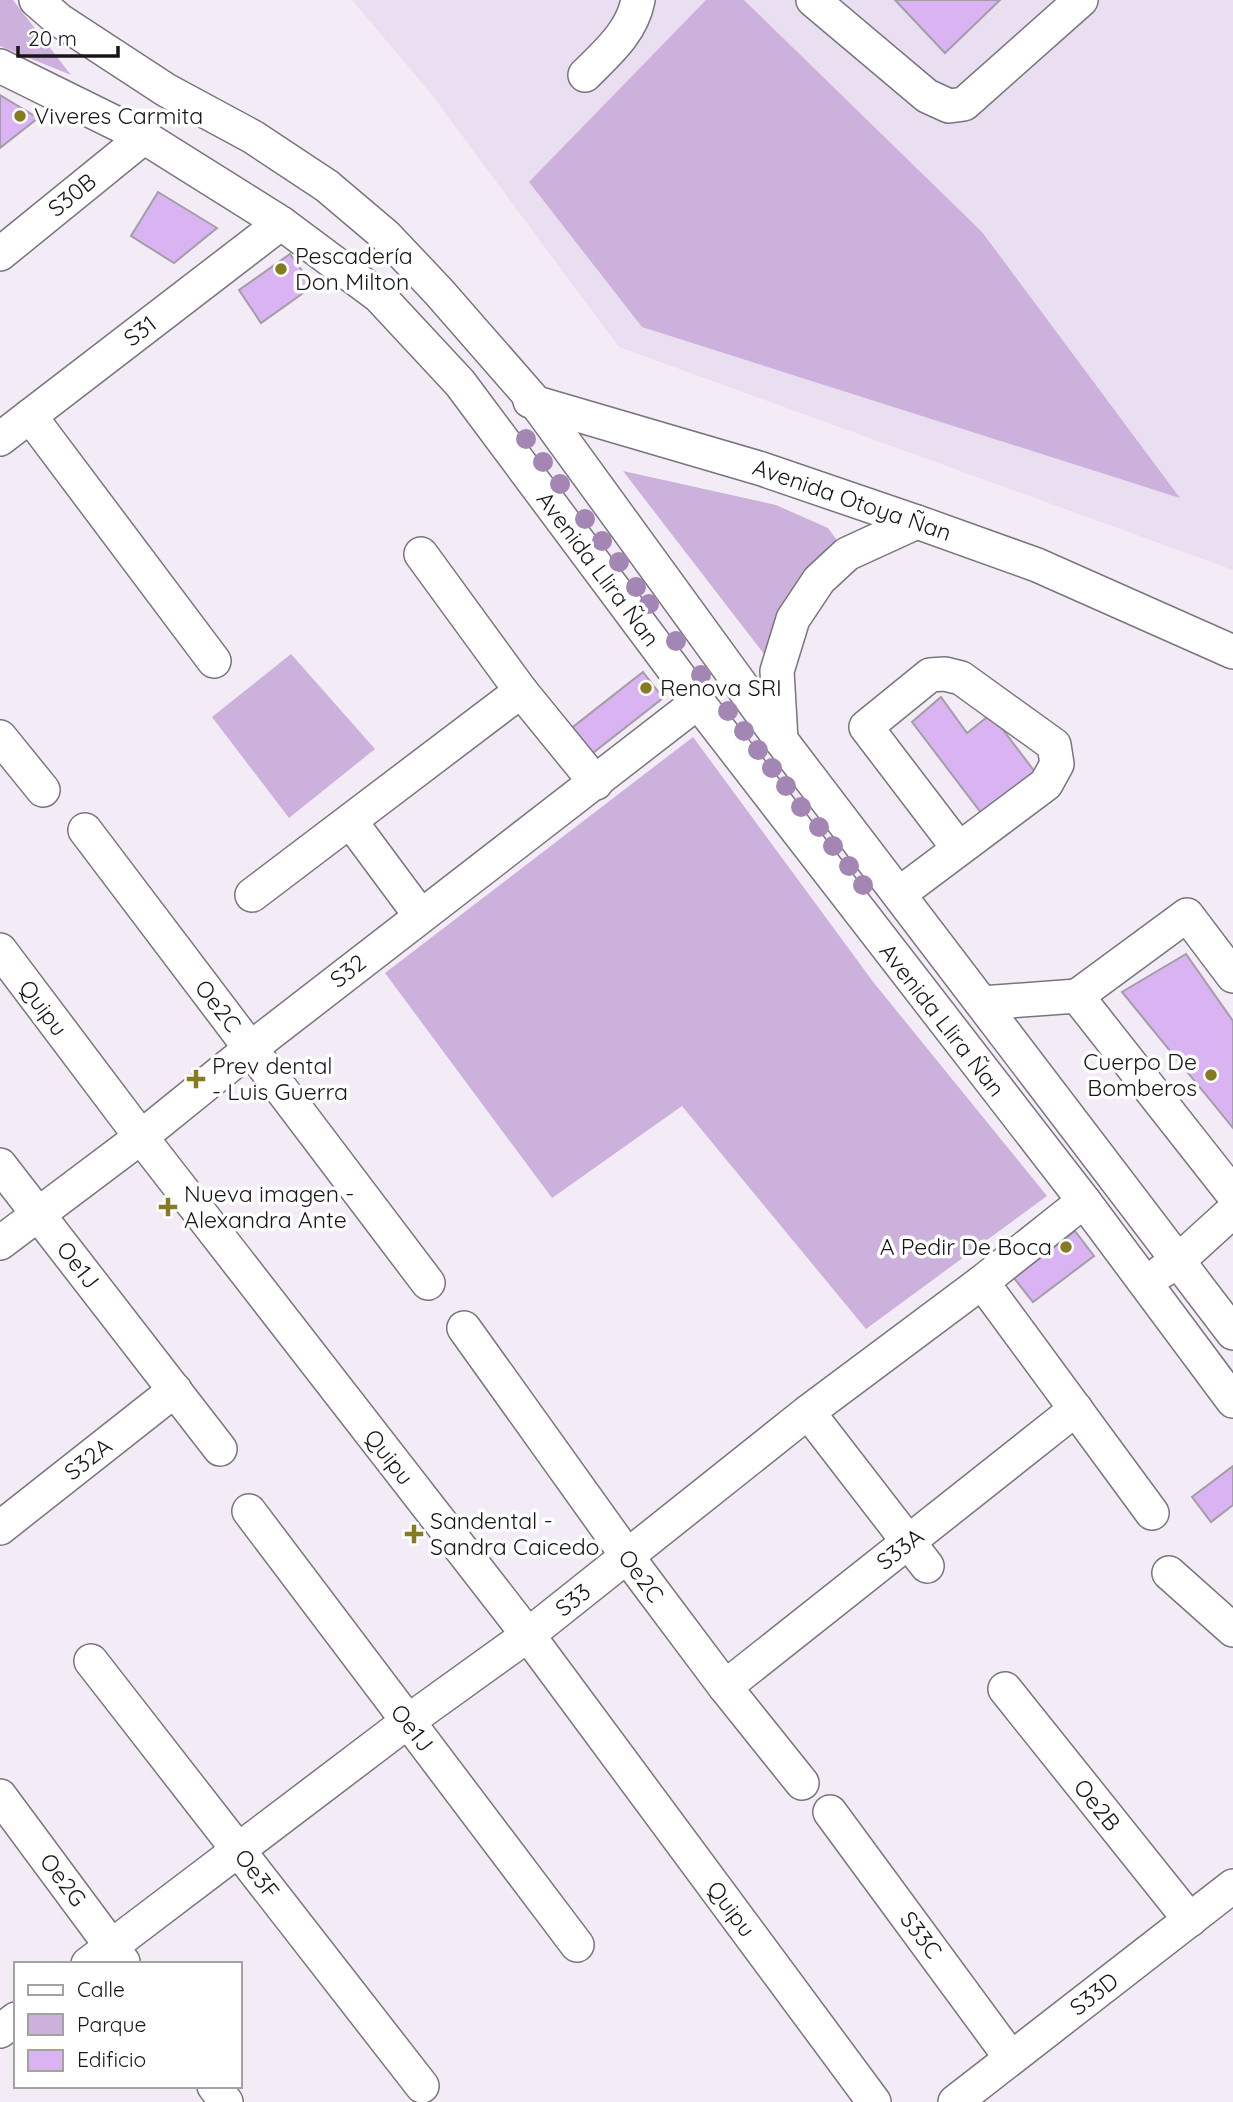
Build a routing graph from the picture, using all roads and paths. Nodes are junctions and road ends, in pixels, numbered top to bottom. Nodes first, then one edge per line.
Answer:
1 (36, 0) edge
2 (638, 0) edge
3 (813, 0) edge
4 (1081, 0) edge
5 (0, 66) edge
6 (585, 75) dead end
7 (144, 137) junction
8 (281, 223) junction
9 (0, 254) edge
10 (460, 383) junction
11 (536, 402) junction
12 (30, 416) junction
13 (0, 439) edge
14 (917, 522) junction
15 (421, 554) dead end
16 (1233, 652) edge
17 (214, 661) dead end
18 (521, 691) junction
19 (698, 702) junction
20 (0, 737) edge
21 (781, 740) junction
22 (596, 783) junction
23 (43, 790) dead end
24 (351, 822) junction
25 (85, 830) dead end
26 (959, 849) junction
27 (899, 894) junction
28 (253, 895) dead end
29 (420, 915) junction
30 (0, 950) edge
31 (1233, 976) edge
32 (1077, 996) junction
33 (982, 1003) junction
34 (250, 1048) junction
35 (141, 1137) junction
36 (0, 1165) edge
37 (1233, 1194) edge
38 (1084, 1201) junction
39 (1233, 1210) edge
40 (39, 1214) junction
41 (0, 1243) edge
42 (1178, 1261) junction
43 (982, 1282) junction
44 (428, 1283) dead end
45 (1145, 1283) junction
46 (464, 1328) dead end
47 (1233, 1333) edge
48 (175, 1390) junction
49 (1233, 1401) edge
50 (1076, 1409) junction
51 (808, 1412) junction
52 (219, 1449) dead end
53 (249, 1511) dead end
54 (1152, 1513) dead end
55 (0, 1528) edge
56 (918, 1554) junction
57 (628, 1557) junction
58 (1169, 1573) dead end
59 (1233, 1630) edge
60 (528, 1635) junction
61 (91, 1661) dead end
62 (725, 1687) junction
63 (1005, 1689) dead end
64 (407, 1722) junction
65 (802, 1783) dead end
66 (0, 1796) edge
67 (830, 1812) dead end
68 (239, 1850) junction
69 (1233, 1886) edge
70 (1190, 1920) junction
71 (577, 1945) dead end
72 (108, 1958) edge
73 (1011, 2058) junction
74 (422, 2086) dead end
75 (874, 2102) edge
76 (955, 2102) edge

1 - 11 street, Avenida Llira Ñan
2 - 6 street
3 - 4 street
5 - 7 street, Avenida Llira Ñan
7 - 8 street, Avenida Llira Ñan
7 - 9 street, S30B
8 - 10 street, Avenida Llira Ñan
8 - 12 street, S31
10 - 11 street, Avenida Otoya Ñan
10 - 19 street, Avenida Llira Ñan
11 - 14 street, Avenida Otoya Ñan
11 - 21 street, Avenida Llira Ñan
12 - 13 street, S31
12 - 17 street
14 - 16 street, Avenida Otoya Ñan
14 - 21 street
15 - 18 street
18 - 22 street
18 - 24 street
19 - 22 street, S32
19 - 38 street, Avenida Llira Ñan
20 - 23 street
21 - 27 street, Avenida Llira Ñan
22 - 29 street, S32
24 - 28 street
24 - 29 street
25 - 34 street, Oe2C
26 - 26 street
26 - 27 street
27 - 33 street, Avenida Llira Ñan
29 - 34 street, S32
30 - 35 street, Quipu
31 - 32 street
32 - 33 street
32 - 37 street
33 - 42 street, Avenida Llira Ñan
34 - 35 street, S32
34 - 44 street, Oe2C
35 - 40 street, S32
35 - 60 street, Quipu
36 - 40 street, Oe1J
38 - 43 street, S33
38 - 45 street, Avenida Llira Ñan
39 - 42 street
40 - 41 street, S32
40 - 48 street, Oe1J
42 - 45 street
42 - 47 street, Avenida Llira Ñan
43 - 50 street
43 - 51 street, S33
45 - 49 street, Avenida Llira Ñan
46 - 57 street, Oe2C
48 - 52 street, Oe1J
48 - 55 street, S32A
50 - 54 street
50 - 56 street, S33A
51 - 56 street
51 - 57 street, S33
53 - 64 street, Oe1J
56 - 62 street, S33A
57 - 60 street, S33
57 - 62 street, Oe2C
58 - 59 street
60 - 64 street, S33
60 - 75 street, Quipu
61 - 68 street, Oe3F
62 - 65 street, Oe2C
63 - 70 street, Oe2B
64 - 68 street, S33
64 - 71 street, Oe1J
66 - 72 street, Oe2G
67 - 73 street, S33C
68 - 72 street, S33
68 - 74 street, Oe3F
69 - 70 street, S33D
70 - 73 street, S33D
73 - 76 street, S33D

